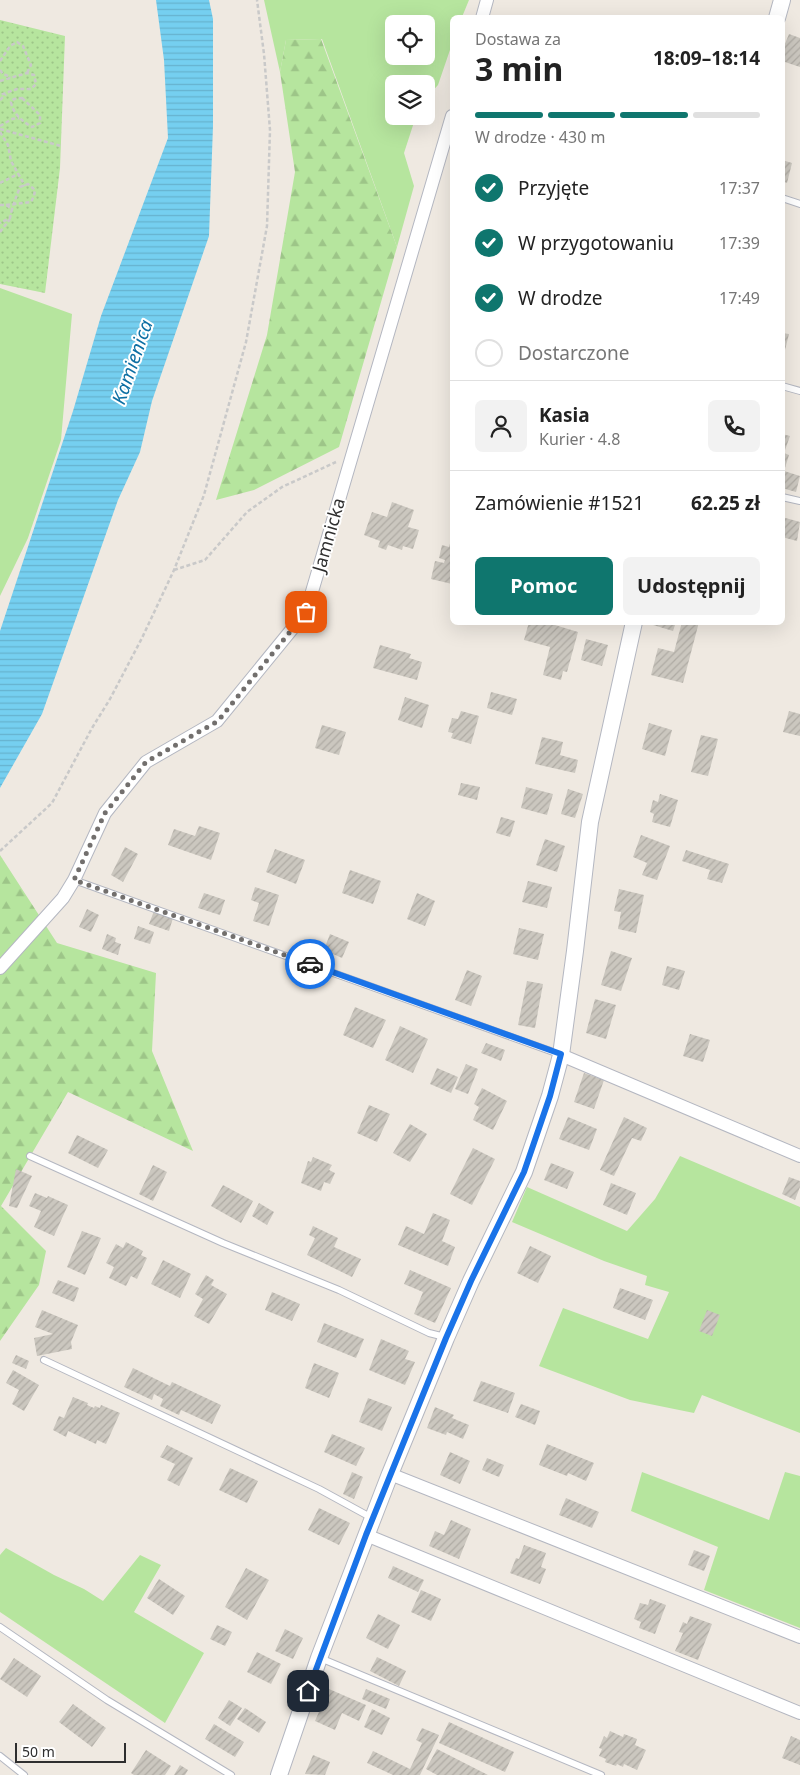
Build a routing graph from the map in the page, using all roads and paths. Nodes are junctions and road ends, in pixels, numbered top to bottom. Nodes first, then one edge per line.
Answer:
1 (257, 0) edge
2 (487, 0) edge
3 (782, 0) edge
4 (483, 15) edge
5 (778, 15) edge
6 (0, 61) edge
7 (0, 70) edge
8 (27, 73) junction
9 (11, 77) junction
10 (0, 81) edge
11 (6, 92) junction
12 (0, 95) edge
13 (0, 100) edge
14 (20, 118) junction
15 (450, 123) edge
16 (0, 129) edge
17 (61, 146) dead end
18 (18, 174) junction
19 (0, 183) edge
20 (25, 186) junction
21 (785, 199) edge
22 (13, 204) junction
23 (800, 204) edge
24 (0, 205) edge
25 (6, 205) junction
26 (12, 209) junction
27 (10, 218) junction
28 (0, 223) edge
29 (0, 232) edge
30 (785, 387) edge
31 (800, 391) edge
32 (352, 455) junction
33 (785, 498) edge
34 (800, 501) edge
35 (174, 570) junction
36 (633, 625) edge
37 (0, 851) edge
38 (74, 880) junction
39 (0, 968) edge
40 (561, 1054) junction
41 (30, 1156) dead end
42 (800, 1156) edge
43 (446, 1338) junction
44 (44, 1360) dead end
45 (390, 1474) junction
46 (373, 1518) junction
47 (366, 1535) junction
48 (0, 1627) edge
49 (800, 1637) edge
50 (319, 1658) junction
51 (800, 1714) edge
52 (0, 1756) edge
53 (24, 1775) edge
54 (231, 1775) edge
55 (279, 1775) edge
56 (601, 1775) edge

1 - 35 path
2 - 4 street
3 - 5 street
6 - 8 path
7 - 9 path
8 - 9 path
8 - 11 path
9 - 10 path
11 - 12 path
11 - 13 path
14 - 14 path
14 - 16 path
15 - 32 street, Jamnicka
16 - 17 path
16 - 18 path
18 - 19 path
18 - 20 path
20 - 22 path
20 - 22 path
21 - 23 lane
22 - 25 path
22 - 26 path
24 - 25 path
25 - 26 path
26 - 27 path
27 - 28 path
27 - 29 path
30 - 31 lane
32 - 35 path
32 - 38 street, Jamnicka
33 - 34 lane
35 - 37 path
36 - 40 street
38 - 39 street, Jamnicka
38 - 40 lane
40 - 42 street
40 - 43 street
41 - 43 lane
43 - 45 street
44 - 46 lane
45 - 46 street
45 - 49 street
46 - 47 street
47 - 50 street
47 - 51 street
48 - 54 lane
50 - 55 street
50 - 56 lane
52 - 53 lane

